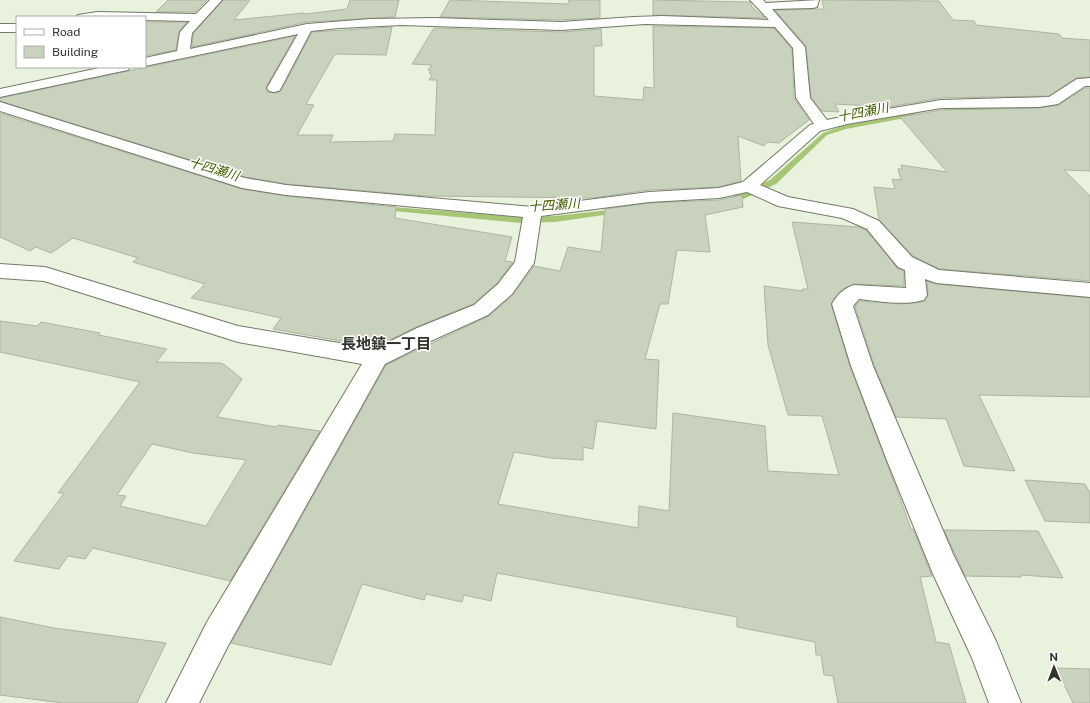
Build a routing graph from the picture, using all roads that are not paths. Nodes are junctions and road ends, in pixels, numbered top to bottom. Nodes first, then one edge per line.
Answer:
1 (216, 0) edge
2 (813, 0) edge
3 (760, 3) edge
4 (87, 16) edge
5 (199, 18) junction
6 (778, 24) junction
7 (0, 28) edge
8 (16, 28) edge
9 (307, 28) junction
10 (183, 54) junction
11 (146, 62) edge
12 (119, 68) edge
13 (1090, 82) edge
14 (274, 88) dead end
15 (0, 94) edge
16 (0, 106) edge
17 (823, 126) junction
18 (748, 186) junction
19 (534, 212) junction
20 (914, 266) junction
21 (0, 270) edge
22 (1090, 290) edge
23 (377, 358) junction
24 (182, 703) edge
25 (1005, 703) edge

1 - 5 street
2 - 3 street
3 - 6 street
4 - 5 street
5 - 10 street
6 - 9 street
6 - 17 street
7 - 8 street
9 - 10 street
9 - 14 street
10 - 11 street
12 - 15 street
13 - 17 street
16 - 19 street
17 - 18 street
18 - 19 street
18 - 20 street
19 - 23 street
20 - 22 street
20 - 25 street
21 - 23 street
23 - 24 street

